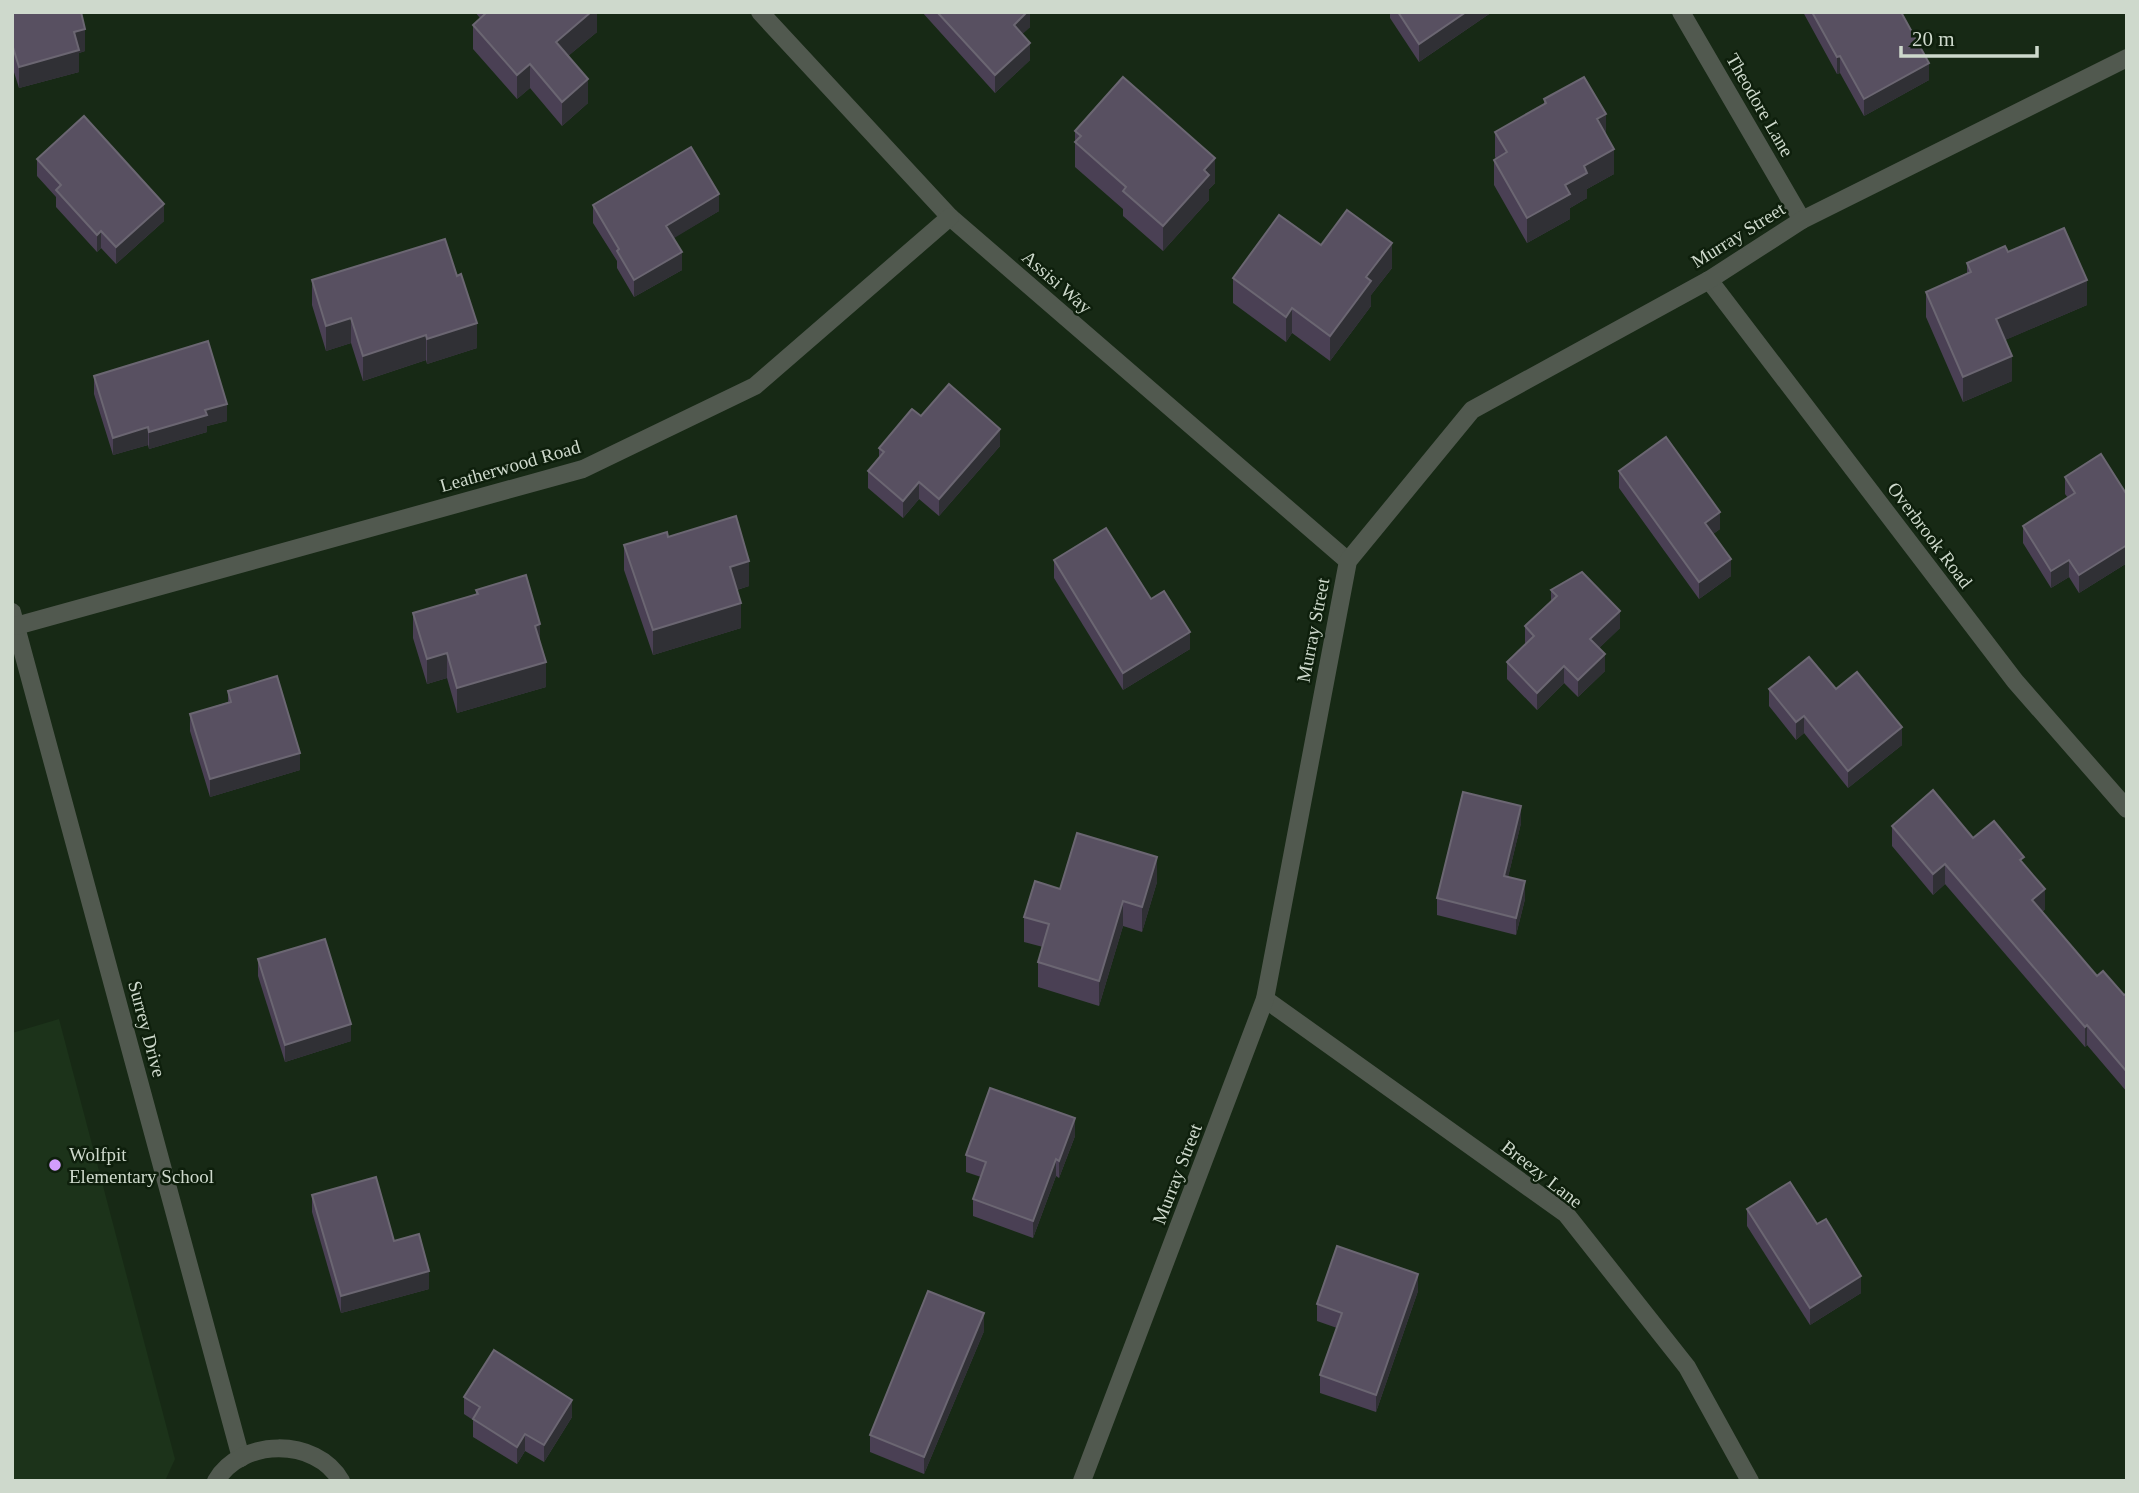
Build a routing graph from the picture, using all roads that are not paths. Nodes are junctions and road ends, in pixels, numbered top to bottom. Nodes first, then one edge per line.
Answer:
1 (760, 12) edge
2 (1681, 12) edge
3 (2127, 58) edge
4 (950, 217) junction
5 (1802, 220) junction
6 (1709, 279) junction
7 (1348, 561) junction
8 (14, 619) edge
9 (2127, 809) edge
10 (1265, 999) junction
11 (241, 1458) junction
12 (216, 1481) edge
13 (341, 1481) edge
14 (1082, 1481) edge
15 (1750, 1481) edge

1 - 4 street, Assisi Way
2 - 5 street, Theodore Lane
3 - 5 street, Murray Street
4 - 7 street, Assisi Way
4 - 8 street, Leatherwood Road
5 - 6 street, Murray Street
6 - 7 street, Murray Street
6 - 9 street, Overbrook Road
7 - 10 street, Murray Street
8 - 11 street, Surrey Drive
10 - 14 street, Murray Street
10 - 15 street, Breezy Lane
11 - 12 street
11 - 13 street

